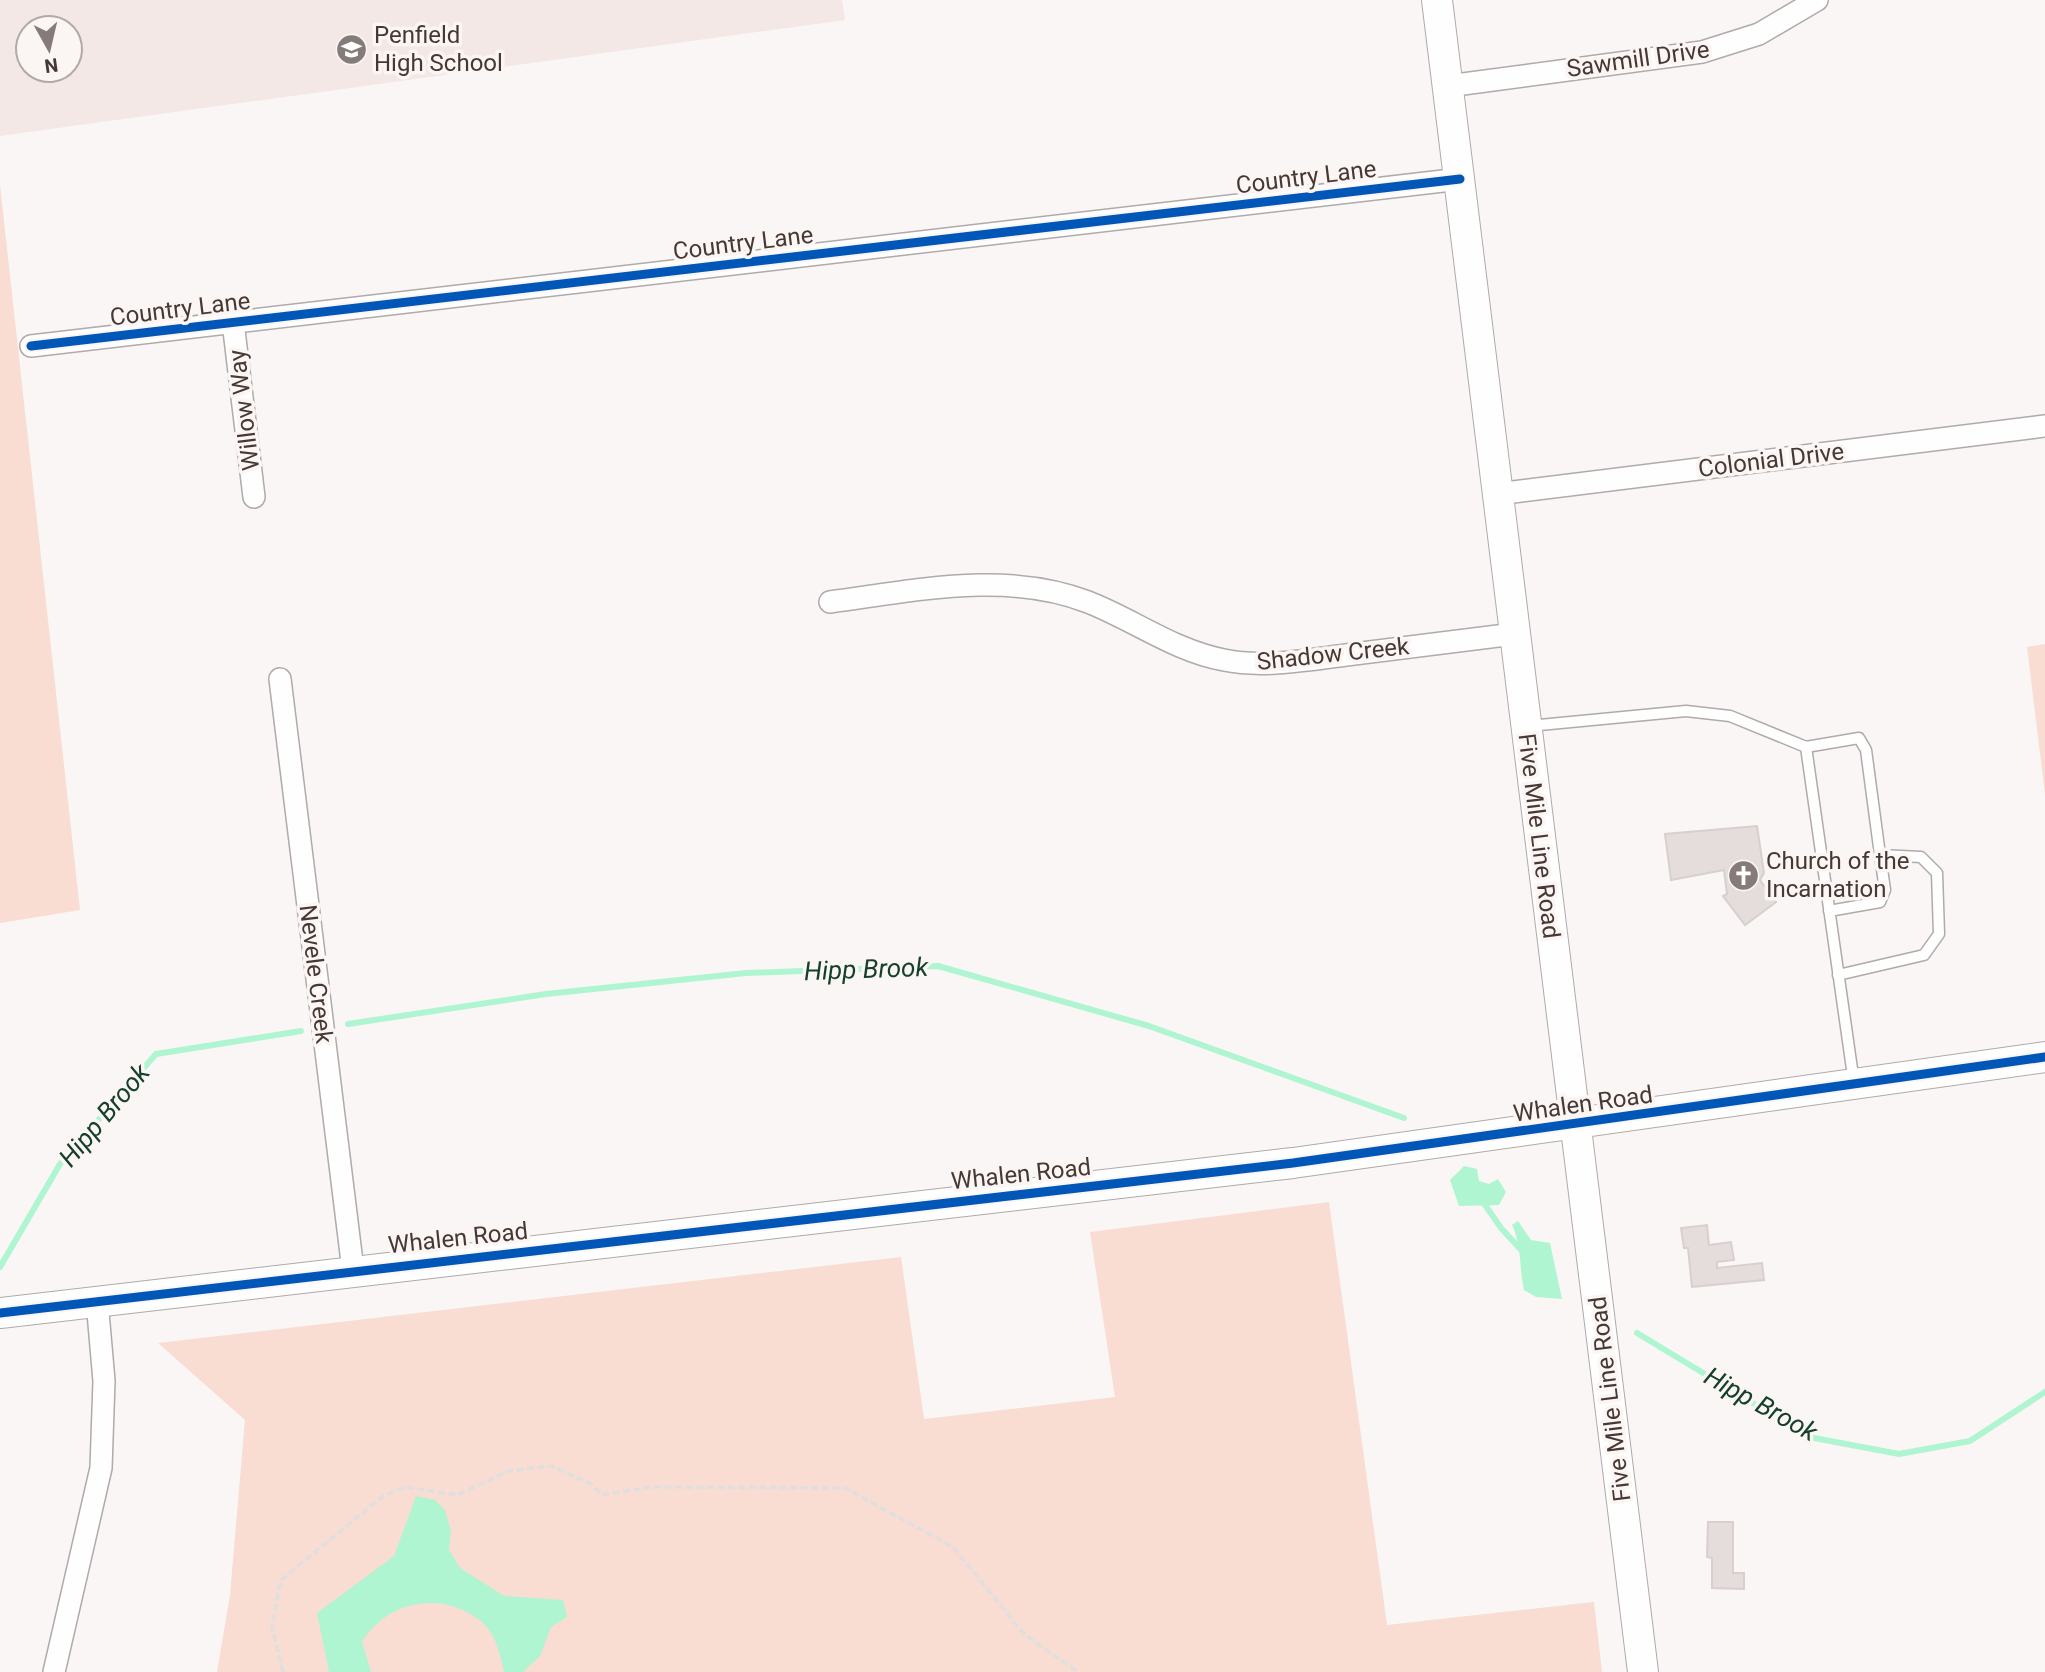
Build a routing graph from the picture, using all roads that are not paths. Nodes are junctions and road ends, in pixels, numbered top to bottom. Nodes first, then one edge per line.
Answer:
1 (1437, 0) edge
2 (1817, 0) edge
3 (1448, 86) junction
4 (1460, 179) junction
5 (233, 322) junction
6 (31, 346) dead end
7 (2045, 426) edge
8 (1497, 494) junction
9 (254, 497) dead end
10 (830, 602) dead end
11 (1514, 634) junction
12 (280, 679) dead end
13 (1525, 727) junction
14 (1806, 747) junction
15 (1880, 855) junction
16 (1829, 911) junction
17 (1838, 975) junction
18 (2045, 1057) edge
19 (1854, 1083) junction
20 (1576, 1125) junction
21 (353, 1270) junction
22 (97, 1301) junction
23 (0, 1313) edge
24 (54, 1672) edge
25 (1643, 1672) edge

1 - 3 street, Five Mile Line Road
2 - 3 street, Sawmill Drive
3 - 4 street, Five Mile Line Road
4 - 5 street, Country Lane
4 - 8 street, Five Mile Line Road
5 - 6 street, Country Lane
5 - 9 street, Willow Way
7 - 8 street, Colonial Drive
8 - 11 street, Five Mile Line Road
10 - 11 street, Shadow Creek
11 - 13 street, Five Mile Line Road
12 - 21 street, Nevele Creek
13 - 14 lane
13 - 20 street, Five Mile Line Road
14 - 15 lane
14 - 16 lane
15 - 16 lane
15 - 17 lane
16 - 17 lane
17 - 19 lane
18 - 19 street, Whalen Road
19 - 20 street, Whalen Road
20 - 21 street, Whalen Road
20 - 25 street, Five Mile Line Road
21 - 22 street, Whalen Road
22 - 23 street, Whalen Road
22 - 24 street

